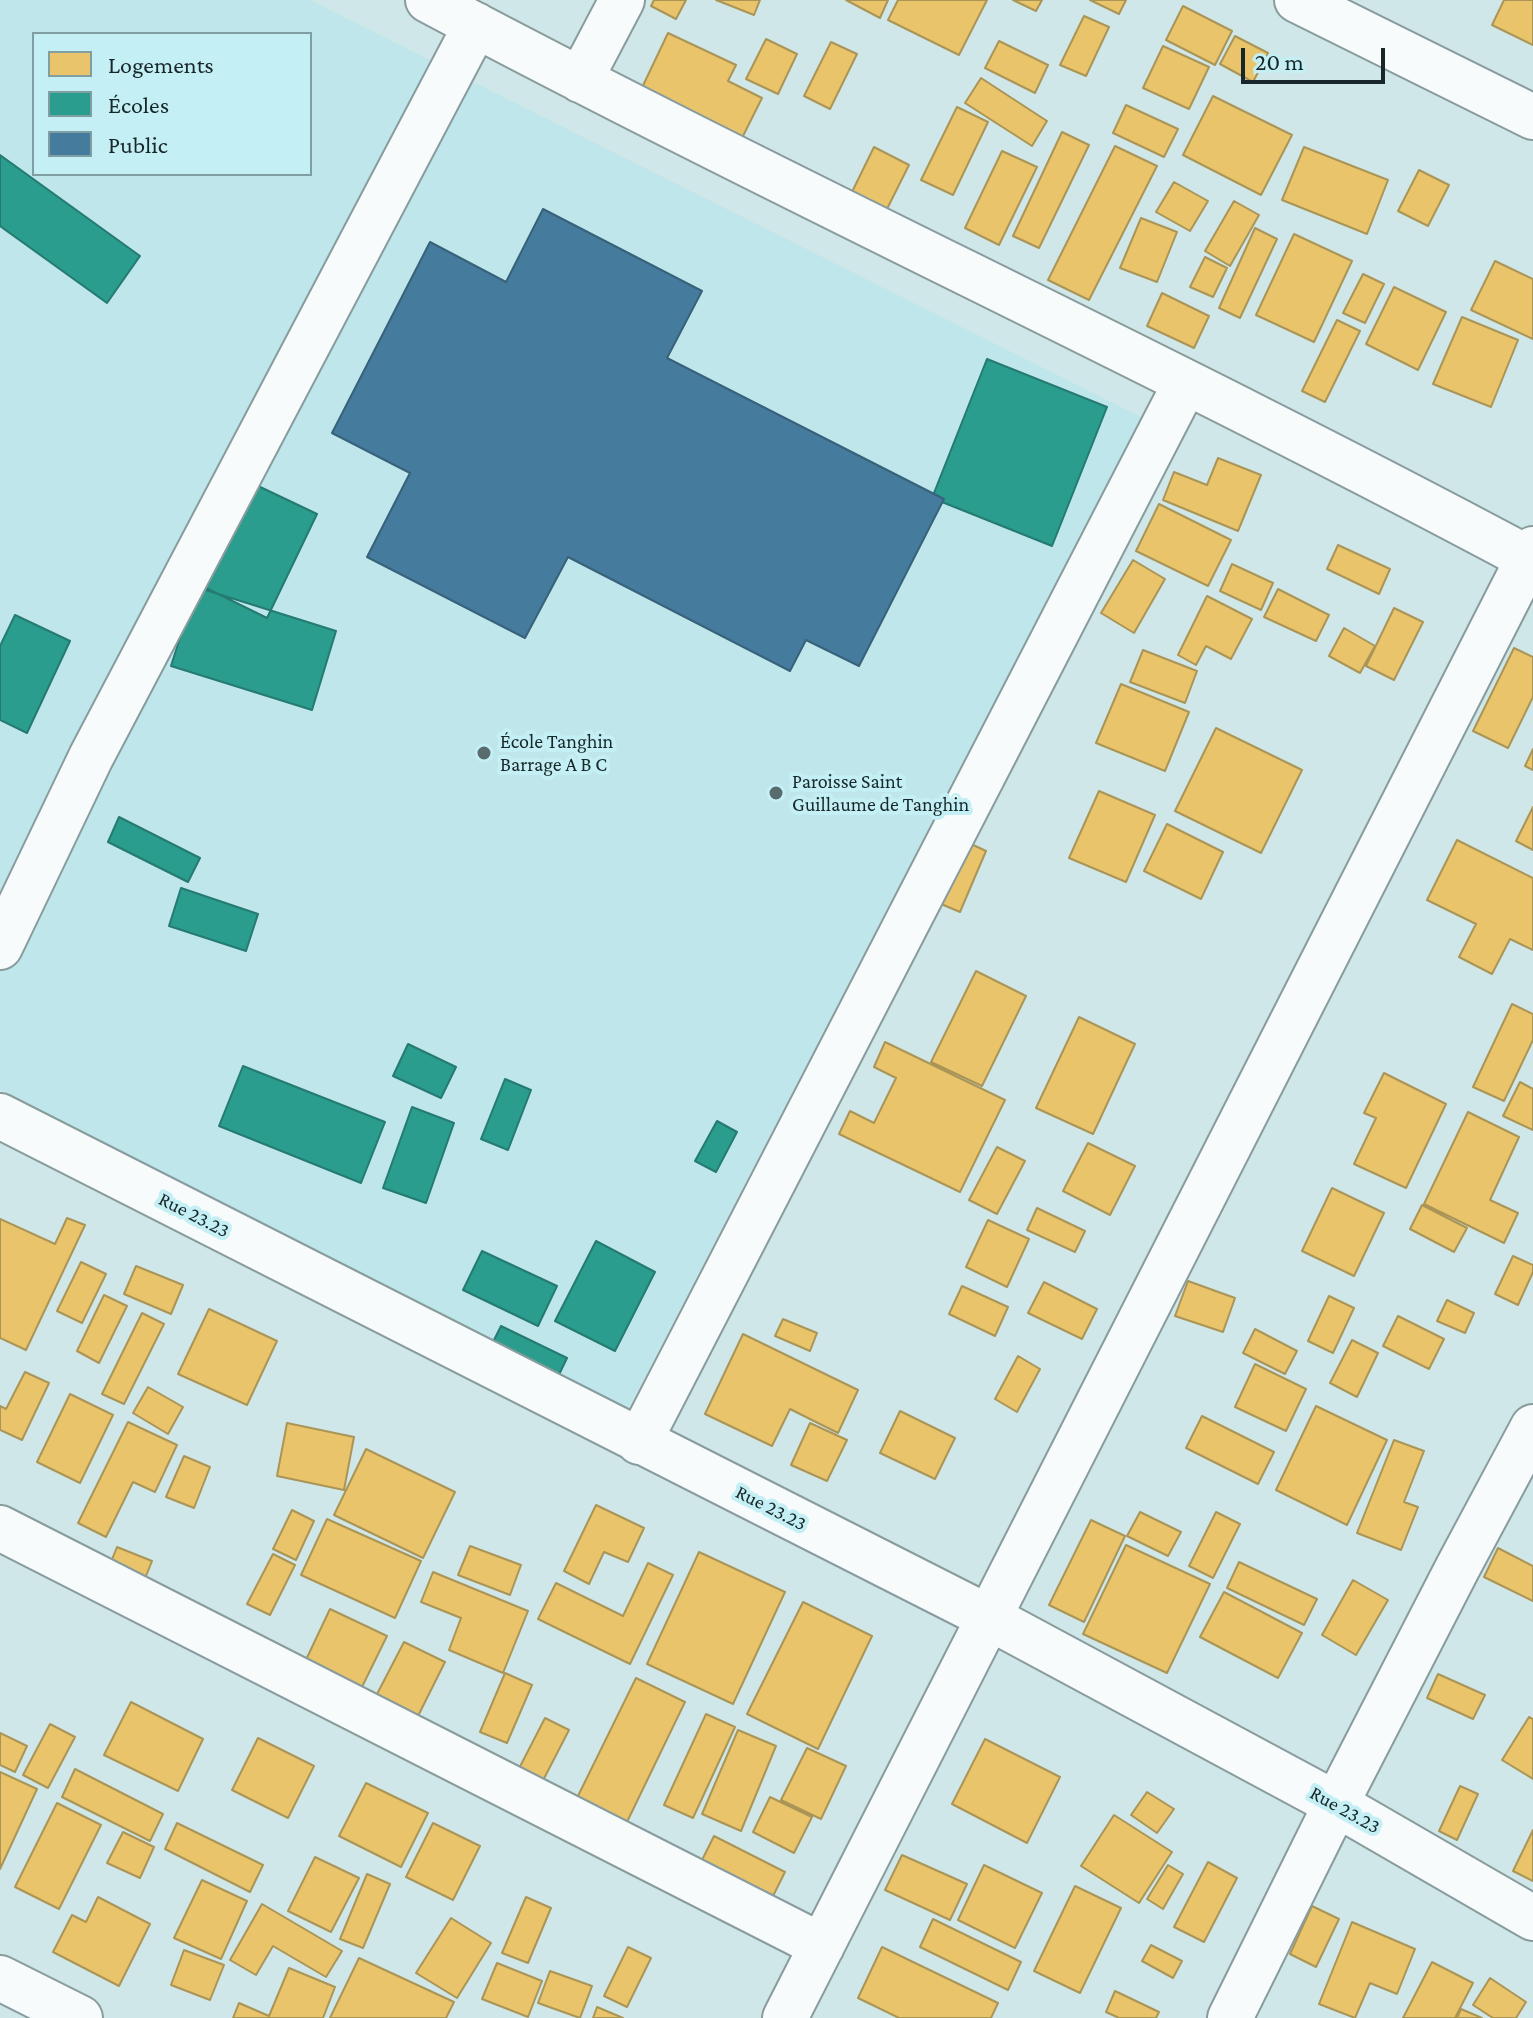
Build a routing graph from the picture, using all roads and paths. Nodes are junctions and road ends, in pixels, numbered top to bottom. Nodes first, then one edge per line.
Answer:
1 (428, 0) edge
2 (622, 0) edge
3 (1297, 0) edge
4 (476, 25) junction
5 (580, 80) junction
6 (1533, 117) edge
7 (1186, 382) junction
8 (1531, 556) edge
9 (0, 947) edge
10 (0, 1116) edge
11 (639, 1442) junction
12 (1528, 1450) edge
13 (0, 1528) edge
14 (990, 1618) junction
15 (1336, 1804) junction
16 (1533, 1918) edge
17 (822, 1946) junction
18 (0, 1978) edge
19 (80, 2018) edge
20 (785, 2018) edge
21 (1230, 2018) edge

1 - 4 street
2 - 5 street
3 - 6 street
4 - 5 street
4 - 9 street
5 - 7 street
7 - 8 street
7 - 11 street
8 - 14 street
10 - 11 street, Rue 23.23
11 - 14 street, Rue 23.23
12 - 15 street
13 - 17 street
14 - 15 street, Rue 23.23
14 - 17 street
15 - 16 street, Rue 23.23
15 - 21 street
17 - 20 street
18 - 19 street

